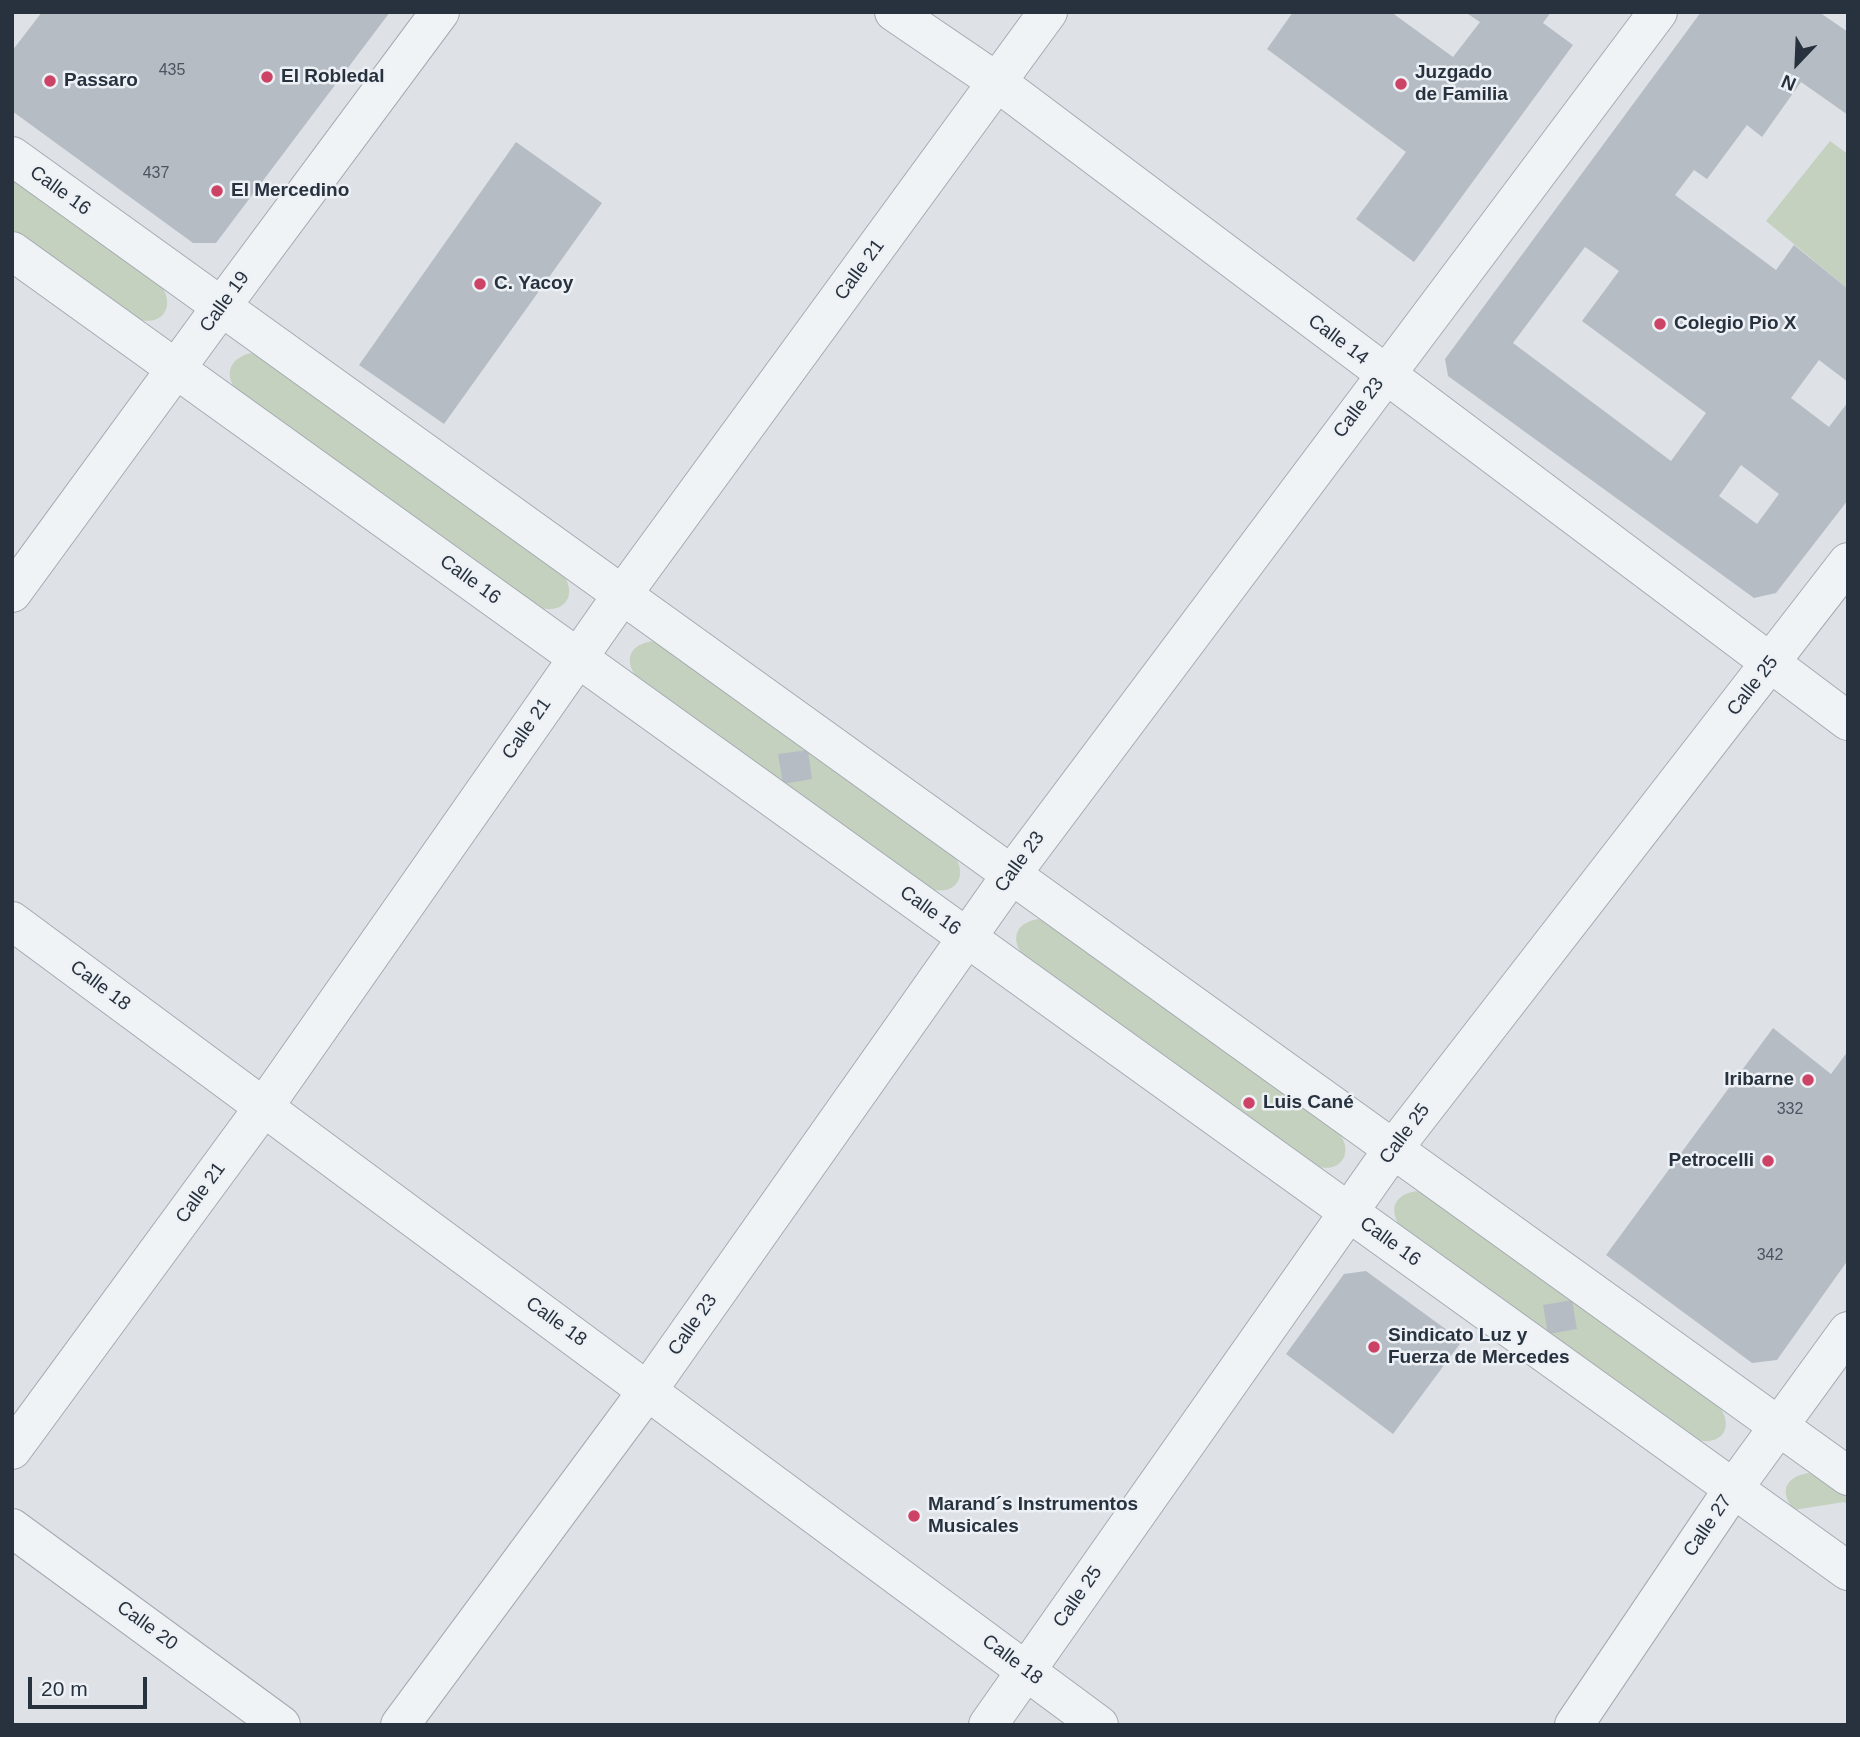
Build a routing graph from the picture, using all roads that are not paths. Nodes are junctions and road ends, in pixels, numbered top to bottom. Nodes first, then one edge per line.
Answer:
1 (440, 12) edge
2 (894, 12) edge
3 (1048, 12) edge
4 (1658, 12) edge
5 (998, 82) junction
6 (12, 156) edge
7 (12, 251) edge
8 (221, 307) junction
9 (176, 369) junction
10 (1384, 374) junction
11 (1848, 562) edge
12 (12, 593) edge
13 (622, 595) junction
14 (577, 658) junction
15 (1771, 663) junction
16 (1848, 721) edge
17 (1011, 875) junction
18 (12, 921) edge
19 (966, 937) junction
20 (263, 1108) junction
21 (1393, 1149) junction
22 (1347, 1211) junction
23 (1848, 1331) edge
24 (648, 1390) junction
25 (1778, 1427) junction
26 (12, 1450) edge
27 (1848, 1476) edge
28 (1733, 1489) junction
29 (12, 1528) edge
30 (1848, 1571) edge
31 (1027, 1671) junction
32 (281, 1725) edge
33 (400, 1725) edge
34 (988, 1725) edge
35 (1099, 1725) edge
36 (1574, 1725) edge

1 - 8 street, Calle 19
2 - 5 street, Calle 14
3 - 5 street, Calle 21
4 - 10 street, Calle 23
5 - 10 street, Calle 14
5 - 13 street, Calle 21
6 - 8 street, Calle 16
7 - 9 street, Calle 16
8 - 9 street, Calle 19
8 - 13 street, Calle 16
9 - 12 street, Calle 19
9 - 14 street, Calle 16
10 - 15 street, Calle 14
10 - 17 street, Calle 23
11 - 15 street, Calle 25
13 - 14 street, Calle 21
13 - 17 street, Calle 16
14 - 19 street, Calle 16
14 - 20 street, Calle 21
15 - 16 street, Calle 14
15 - 21 street, Calle 25
17 - 19 street, Calle 23
17 - 21 street, Calle 16
18 - 20 street, Calle 18
19 - 22 street, Calle 16
19 - 24 street, Calle 23
20 - 24 street, Calle 18
20 - 26 street, Calle 21
21 - 22 street, Calle 25
21 - 25 street, Calle 16
22 - 28 street, Calle 16
22 - 31 street, Calle 25
23 - 25 street, Calle 27
24 - 31 street, Calle 18
24 - 33 street, Calle 23
25 - 27 street, Calle 16
25 - 28 street, Calle 27
28 - 30 street, Calle 16
28 - 36 street, Calle 27
29 - 32 street, Calle 20
31 - 34 street, Calle 25
31 - 35 street, Calle 18

